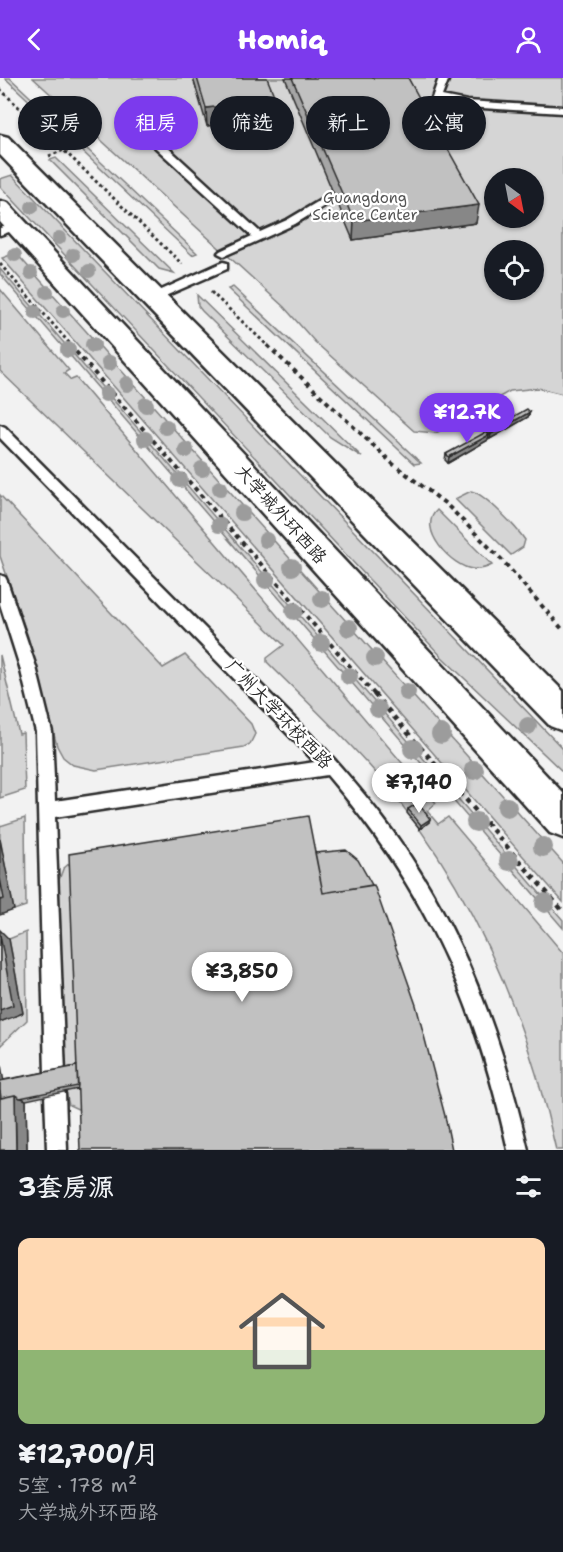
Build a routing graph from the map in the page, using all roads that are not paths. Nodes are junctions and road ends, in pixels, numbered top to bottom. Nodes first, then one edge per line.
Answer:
1 (444, 78) edge
2 (438, 96) edge
3 (486, 105) edge
4 (563, 111) edge
5 (0, 142) edge
6 (164, 150) edge
7 (358, 182) edge
8 (6, 222) edge
9 (259, 237) junction
10 (224, 253) dead end
11 (223, 266) dead end
12 (152, 297) junction
13 (0, 430) edge
14 (0, 581) edge
15 (563, 715) edge
16 (331, 767) junction
17 (47, 810) junction
18 (563, 820) edge
19 (57, 1150) edge
20 (518, 1150) edge

1 - 2 lane
3 - 4 lane
5 - 12 main road
6 - 9 lane
7 - 9 lane
8 - 18 main road, 大学城外环西路
9 - 10 lane
11 - 12 lane
12 - 15 main road
13 - 16 lane, 广州大学环校西路
14 - 17 lane
16 - 17 lane
16 - 20 lane, 广州大学环校西路
17 - 19 lane

